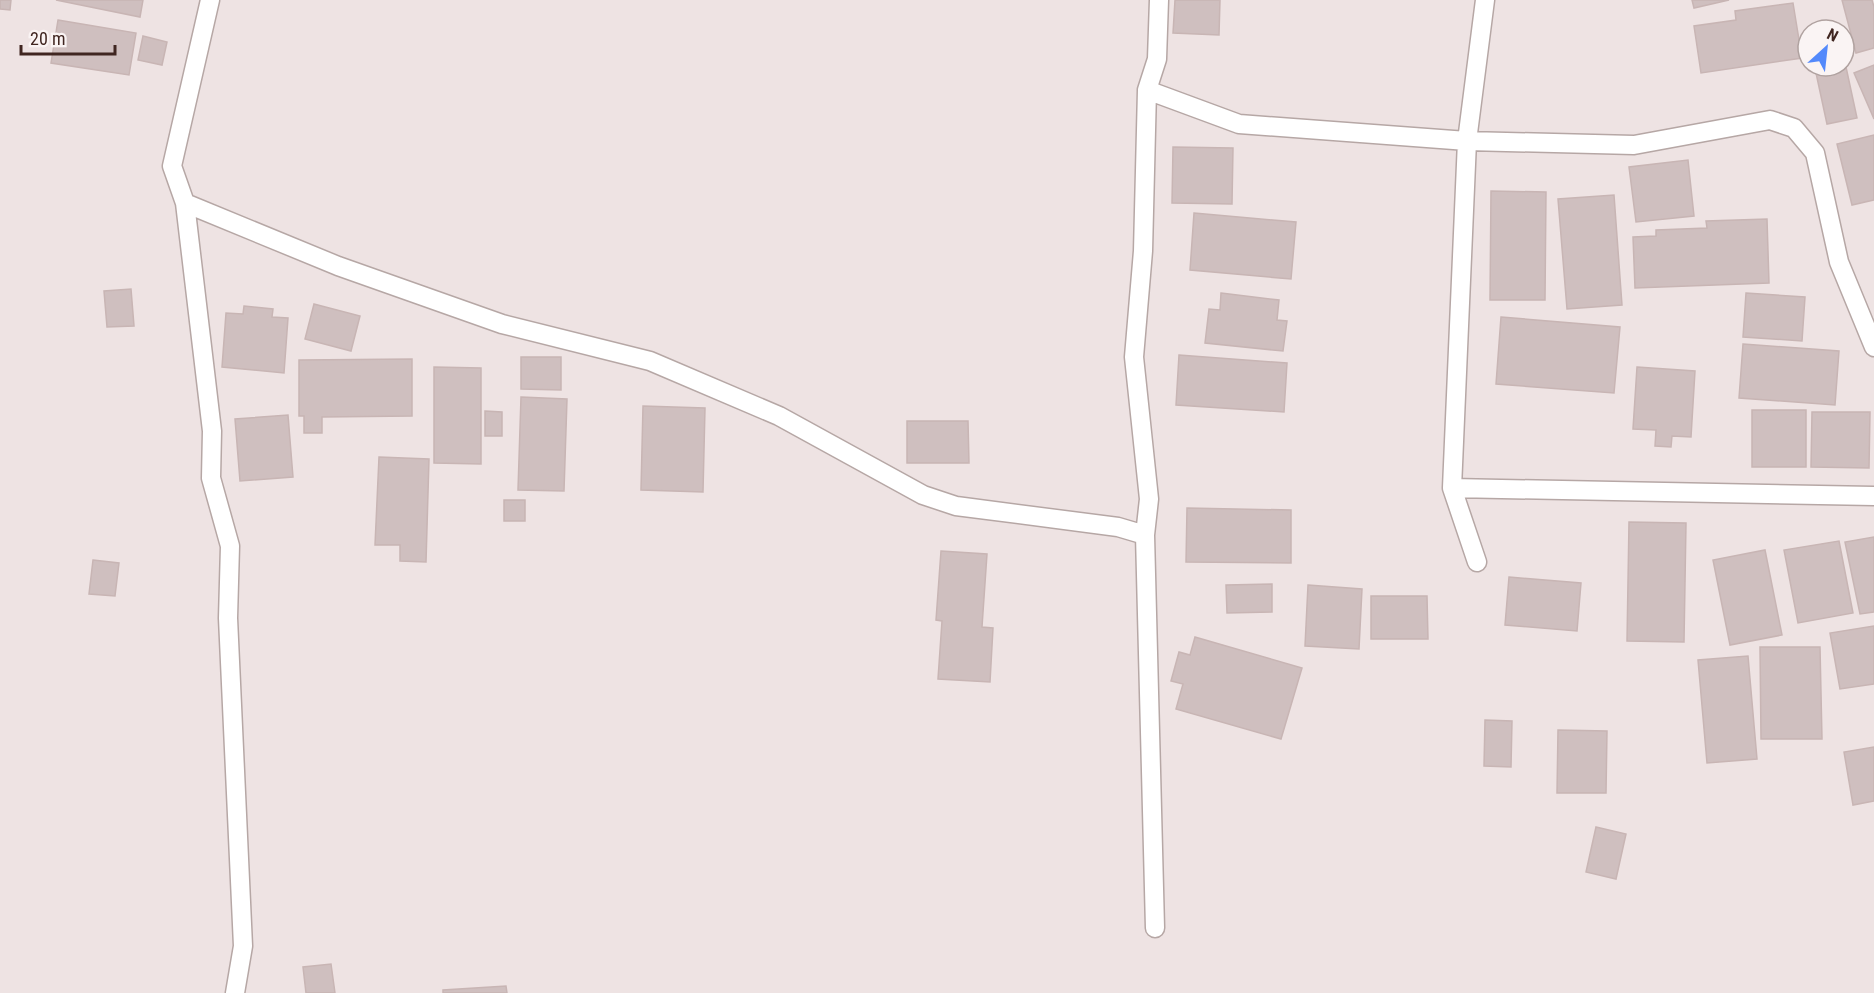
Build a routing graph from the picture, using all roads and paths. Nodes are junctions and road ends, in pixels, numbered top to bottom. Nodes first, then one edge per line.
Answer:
1 (210, 0) edge
2 (1159, 0) edge
3 (1485, 0) edge
4 (1147, 90) junction
5 (1467, 141) junction
6 (185, 203) junction
7 (1874, 347) edge
8 (1452, 488) junction
9 (1874, 496) edge
10 (1145, 535) junction
11 (1477, 562) dead end
12 (1155, 928) dead end
13 (235, 993) edge

1 - 6 street
2 - 4 street
3 - 5 street
4 - 5 street
4 - 10 street
5 - 7 street
5 - 8 street
6 - 10 street
6 - 13 street
8 - 9 street
8 - 11 street
10 - 12 street

